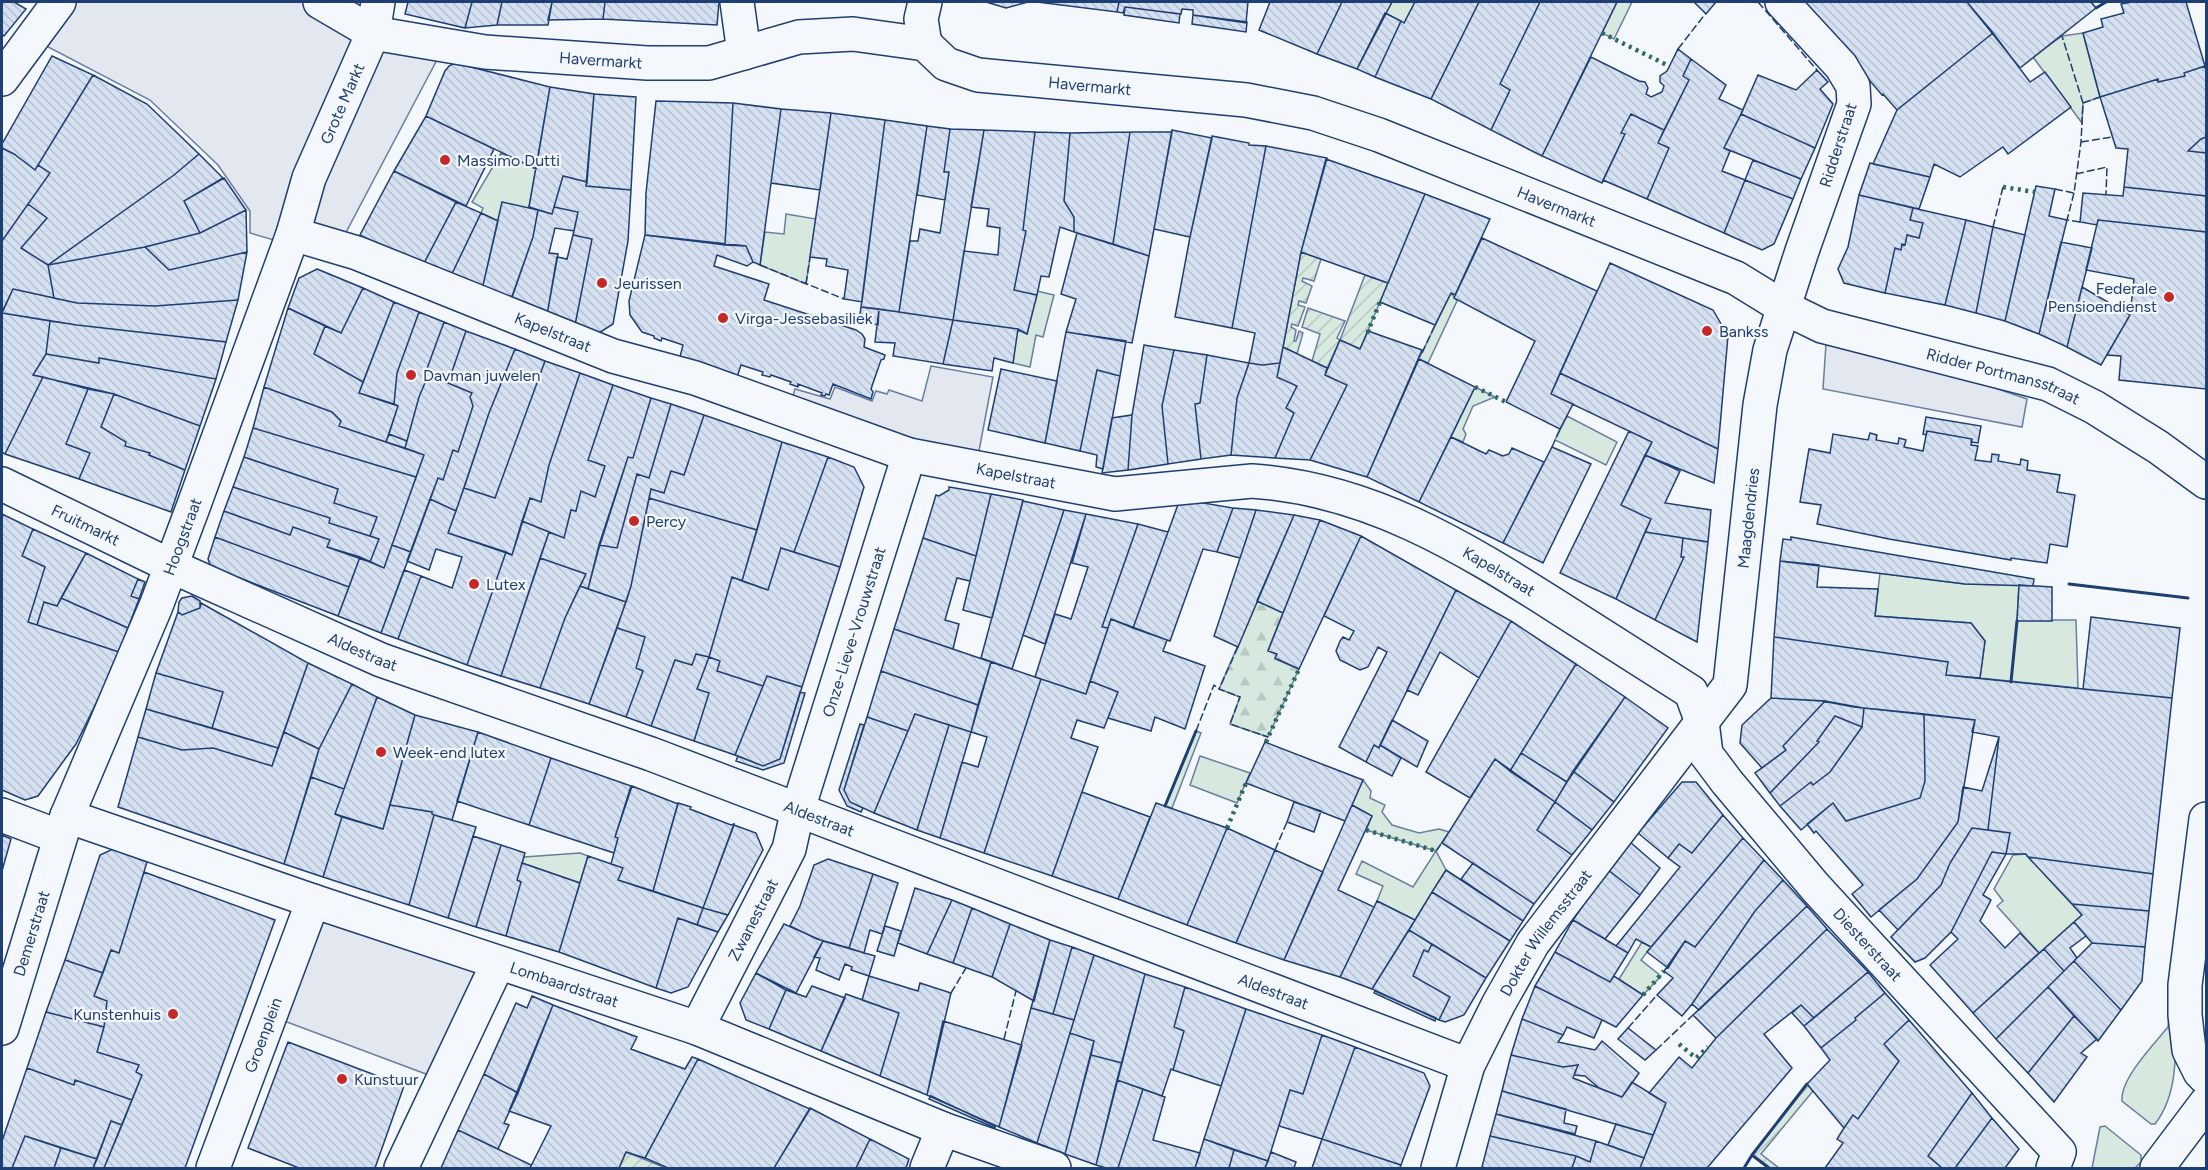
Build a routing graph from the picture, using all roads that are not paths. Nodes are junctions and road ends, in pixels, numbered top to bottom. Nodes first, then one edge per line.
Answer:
1 (59, 2) edge
2 (320, 2) edge
3 (737, 2) edge
4 (925, 2) edge
5 (1782, 2) edge
6 (376, 17) edge
7 (925, 44) junction
8 (744, 53) junction
9 (2, 79) edge
10 (293, 234) junction
11 (1783, 307) junction
12 (909, 454) junction
13 (2206, 482) edge
14 (2, 484) edge
15 (171, 566) junction
16 (1702, 722) junction
17 (798, 809) junction
18 (2, 816) edge
19 (2206, 819) edge
20 (63, 826) junction
21 (313, 901) junction
22 (2206, 961) edge
23 (498, 963) junction
24 (2185, 985) junction
25 (2, 1028) edge
26 (697, 1028) junction
27 (1468, 1065) junction
28 (2206, 1078) edge
29 (2206, 1103) edge
30 (944, 1129) junction
31 (2056, 1160) edge
32 (213, 1168) edge
33 (401, 1168) edge
34 (927, 1168) edge
35 (1054, 1168) edge
36 (1438, 1168) edge
37 (2157, 1168) edge

1 - 9 street
2 - 6 street
3 - 8 street
4 - 7 street
5 - 11 street, Ridderstraat
6 - 8 street, Havermarkt
6 - 10 street, Grote Markt
7 - 8 street, Havermarkt
7 - 11 street, Havermarkt
10 - 12 street, Kapelstraat
10 - 15 street, Hoogstraat
11 - 13 street, Ridder Portmansstraat
11 - 16 street, Maagdendries
12 - 16 street, Kapelstraat
12 - 17 street, Onze-Lieve-Vrouwstraat
14 - 15 street, Fruitmarkt
15 - 17 street, Aldestraat
15 - 20 street, Hoogstraat
16 - 27 street, Dokter Willemsstraat
16 - 31 street, Diesterstraat
17 - 26 street, Zwanestraat
17 - 27 street, Aldestraat
18 - 20 street, Lombaardstraat
19 - 24 street
20 - 21 street, Lombaardstraat
20 - 25 street, Demerstraat
21 - 23 street, Lombaardstraat
21 - 32 street, Groenplein
22 - 24 street
23 - 26 street, Lombaardstraat
23 - 33 street
24 - 28 street
26 - 30 street, Lombaardstraat
27 - 36 street, Dokter Willemsstraat
29 - 37 street
30 - 34 street
30 - 35 street, Lombaardstraat

